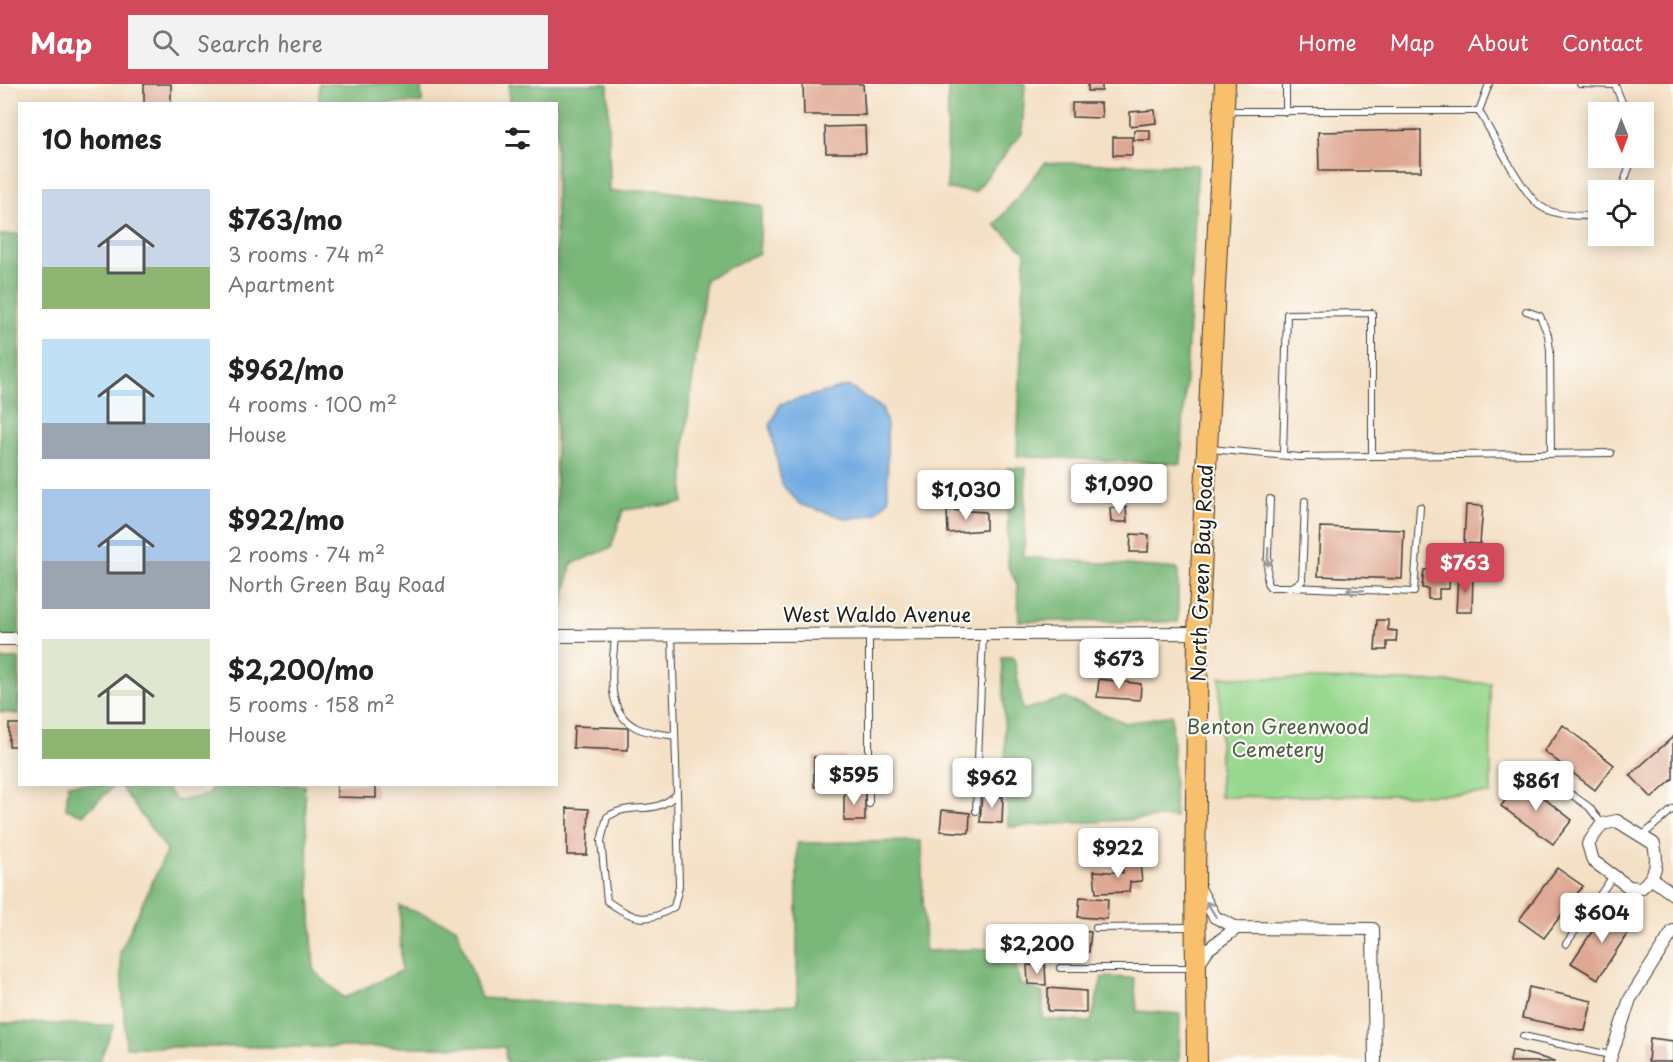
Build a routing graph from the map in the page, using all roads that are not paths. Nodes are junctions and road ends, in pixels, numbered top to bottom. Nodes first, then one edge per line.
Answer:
1 (1225, 84) edge
2 (1286, 84) edge
3 (1489, 84) edge
4 (1580, 84) edge
5 (1622, 102) edge
6 (1224, 111) junction
7 (1286, 111) junction
8 (1479, 111) junction
9 (1588, 216) edge
10 (1526, 311) dead end
11 (1207, 449) junction
12 (1611, 453) dead end
13 (1551, 454) junction
14 (1283, 455) junction
15 (1372, 456) junction
16 (1270, 499) dead end
17 (1305, 501) dead end
18 (1420, 507) dead end
19 (1293, 587) junction
20 (1198, 633) junction
21 (983, 634) junction
22 (869, 635) junction
23 (558, 636) edge
24 (615, 636) junction
25 (672, 636) junction
26 (0, 639) edge
27 (18, 639) edge
28 (675, 736) junction
29 (1540, 772) dead end
30 (677, 794) junction
31 (869, 804) dead end
32 (1673, 809) edge
33 (976, 810) dead end
34 (1602, 824) junction
35 (1642, 837) junction
36 (1614, 876) junction
37 (1653, 879) junction
38 (1195, 881) junction
39 (1673, 894) edge
40 (1195, 927) junction
41 (1096, 928) dead end
42 (1237, 928) junction
43 (1672, 935) edge
44 (1566, 944) dead end
45 (1060, 968) dead end
46 (1195, 968) junction
47 (1523, 1036) dead end
48 (1610, 1059) edge
49 (1197, 1062) edge
50 (1375, 1062) edge

1 - 6 main road, North Green Bay Road
2 - 7 lane
3 - 8 lane
4 - 5 lane
6 - 7 lane
6 - 11 main road, North Green Bay Road
7 - 8 lane
8 - 9 lane
10 - 13 lane
11 - 14 lane
11 - 20 main road, North Green Bay Road
12 - 13 lane
13 - 15 lane
14 - 15 lane
14 - 15 lane
16 -> 19 lane
17 - 19 lane
18 -> 19 lane
20 - 21 street, West Waldo Avenue
20 - 38 main road, North Green Bay Road
21 - 22 street, West Waldo Avenue
21 - 33 lane
22 - 25 street, West Waldo Avenue
22 - 31 lane
23 - 24 street, West Waldo Avenue
24 - 25 street, West Waldo Avenue
24 - 28 lane
25 - 28 lane
26 - 27 street
28 - 30 lane
29 - 34 lane
30 - 30 lane
32 - 35 lane
34 - 35 street
34 - 36 street
35 - 37 street
36 - 37 street
36 - 44 lane
37 - 39 street
38 - 40 main road, North Green Bay Road
42 -> 38 street
40 - 41 lane
40 - 46 main road, North Green Bay Road
42 - 46 street
42 - 50 street
43 - 48 street
45 - 46 lane
46 - 49 main road, North Green Bay Road
47 - 48 lane

